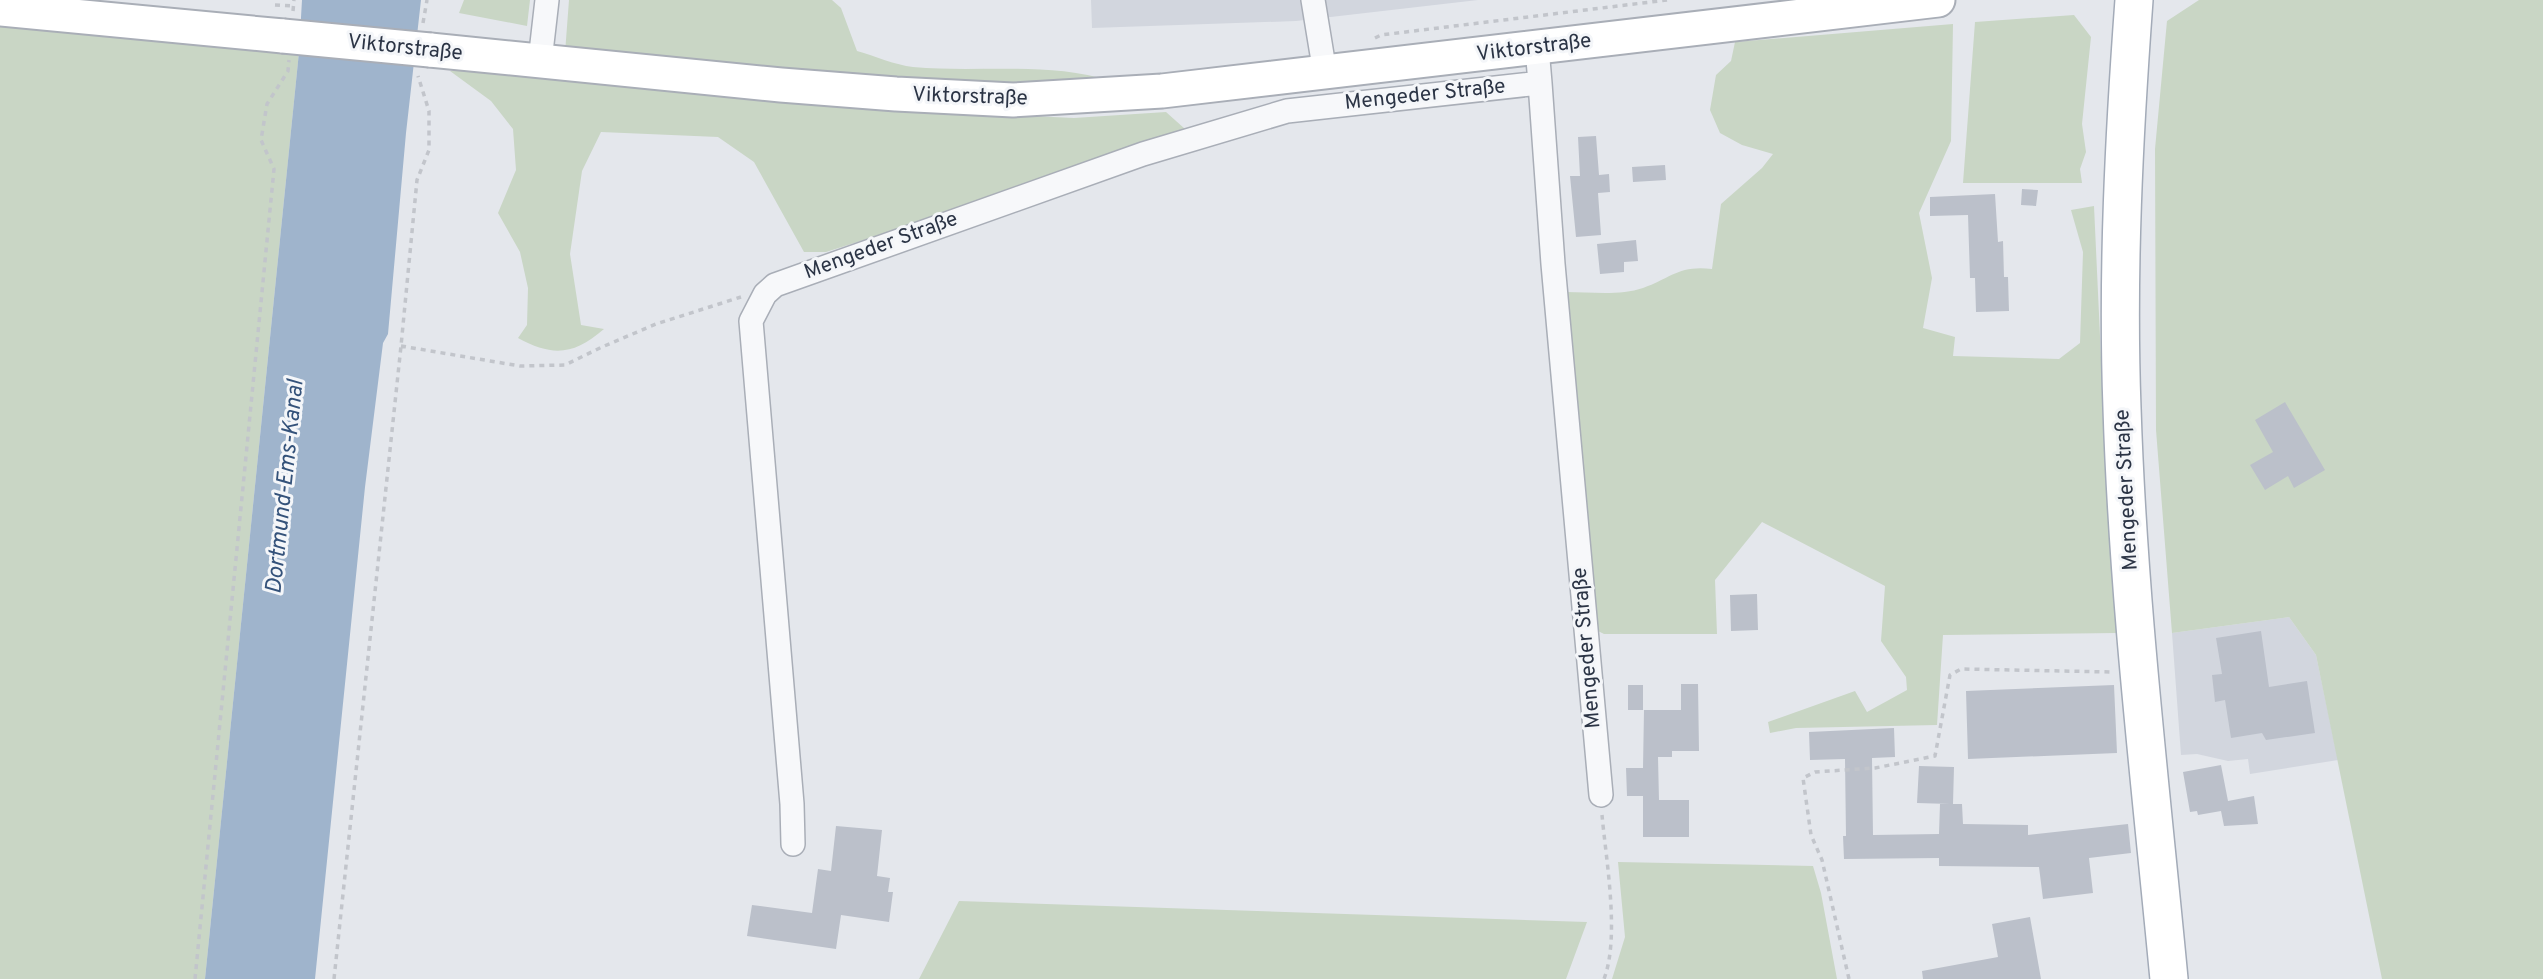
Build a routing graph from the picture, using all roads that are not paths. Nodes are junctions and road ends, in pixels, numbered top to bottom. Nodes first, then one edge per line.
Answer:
1 (547, 0) edge
2 (1313, 0) edge
3 (1938, 0) edge
4 (2134, 0) edge
5 (0, 9) edge
6 (288, 20) edge
7 (1537, 48) junction
8 (540, 61) junction
9 (1325, 73) junction
10 (1540, 83) junction
11 (1601, 795) road end
12 (793, 844) dead end
13 (2169, 979) edge

1 - 8 street
2 - 9 street
3 - 7 main road, Viktorstraße
4 - 13 main road, Mengeder Straße
5 - 6 main road, Viktorstraße
6 - 8 main road, Viktorstraße, bridge
7 - 9 main road, Viktorstraße
7 - 10 street, Mengeder Straße
8 - 9 main road, Viktorstraße
10 - 11 street, Mengeder Straße
10 - 12 street, Mengeder Straße

